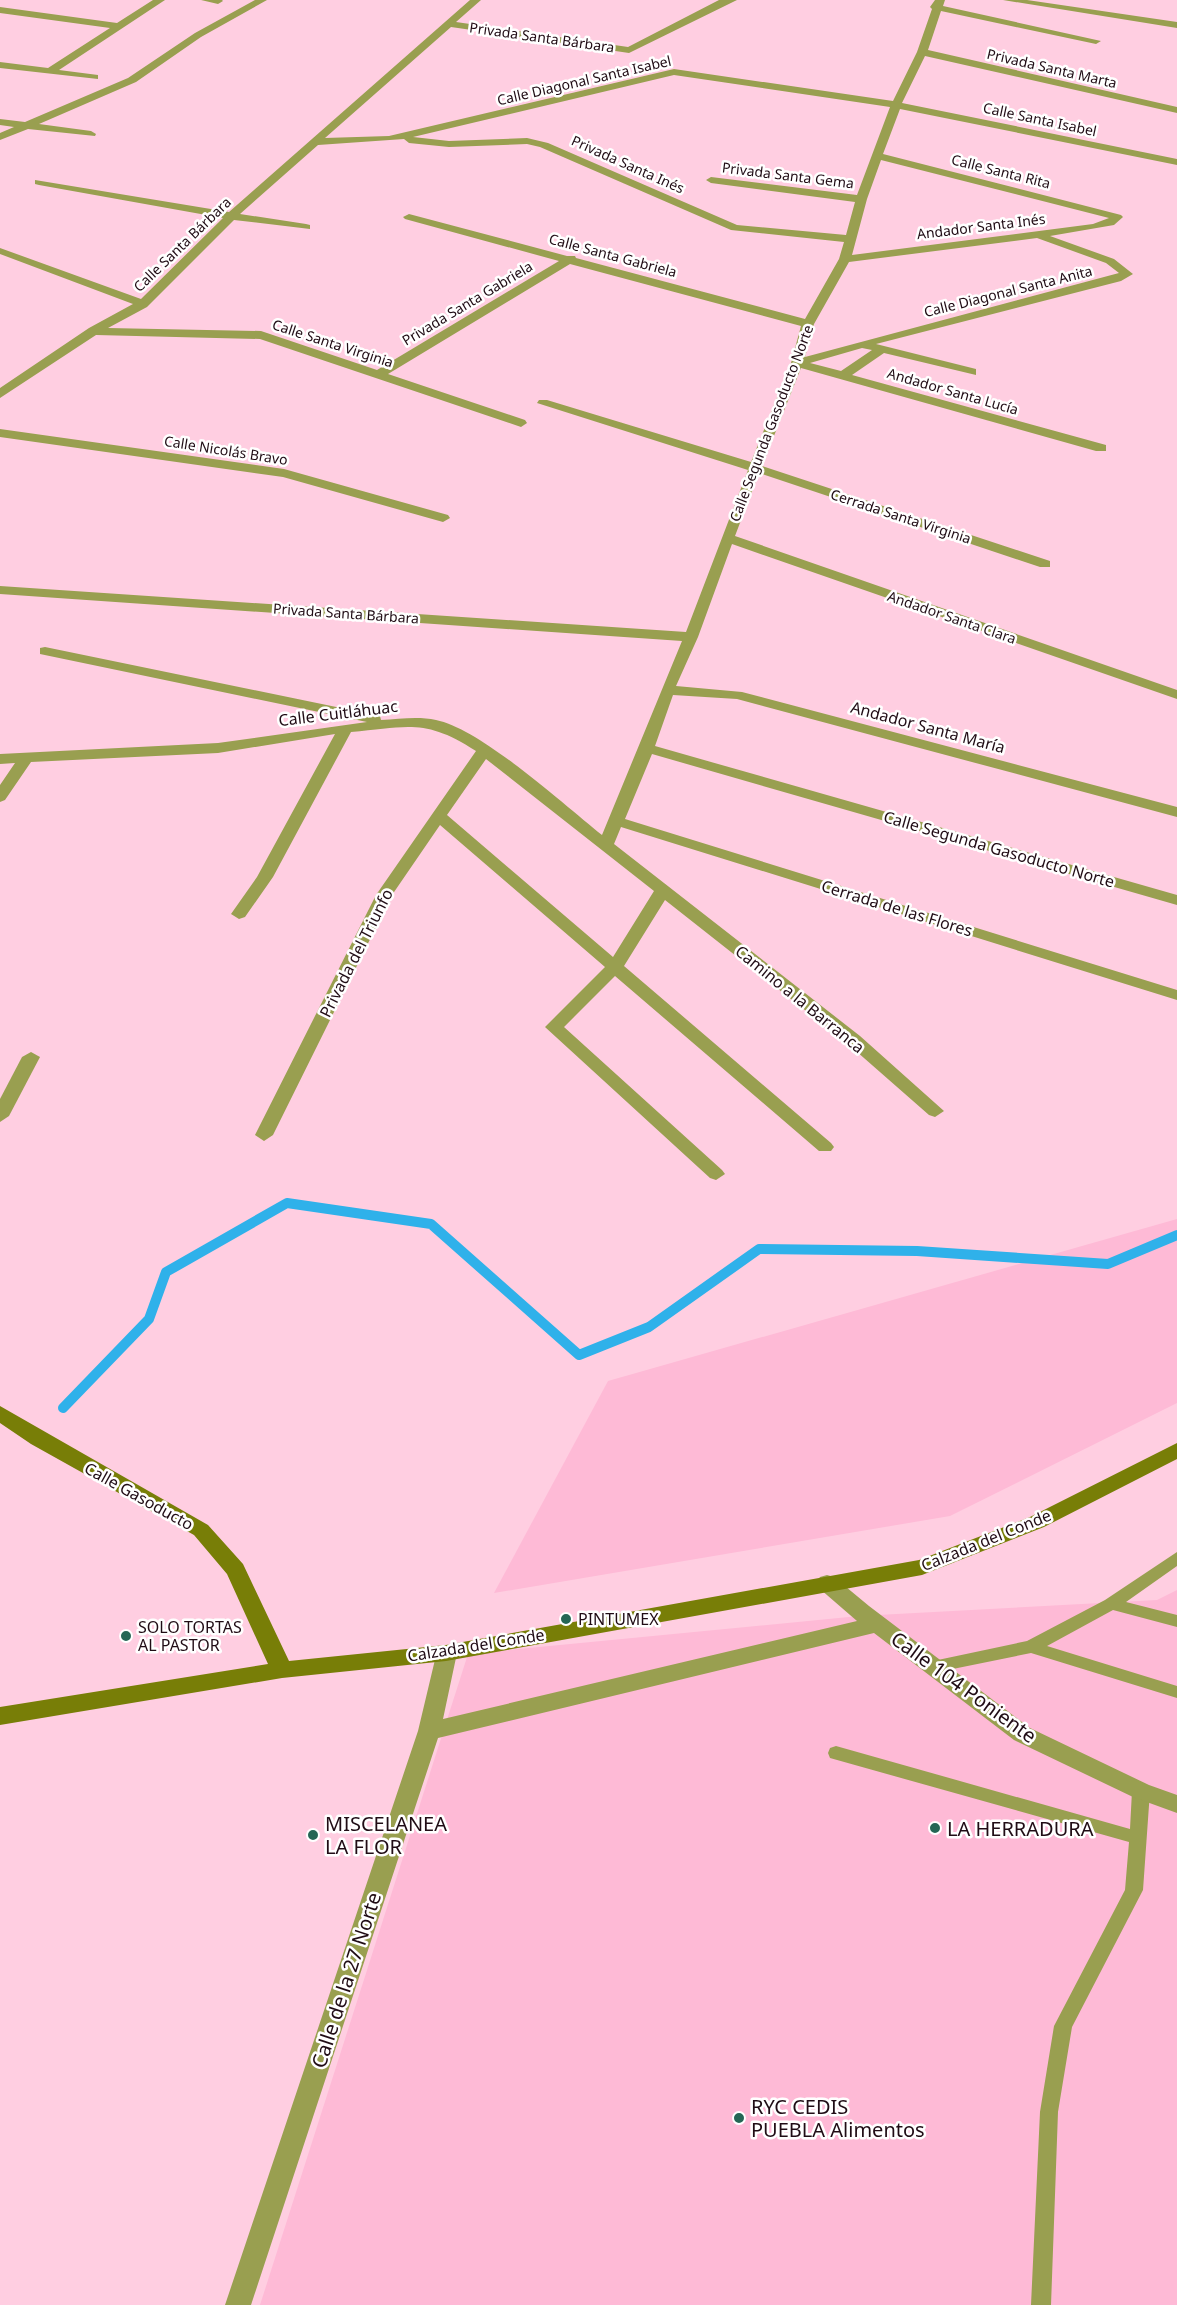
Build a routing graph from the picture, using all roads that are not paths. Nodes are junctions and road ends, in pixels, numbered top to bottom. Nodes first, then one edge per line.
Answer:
1 (160, 0) edge
2 (206, 0) edge
3 (262, 0) edge
4 (476, 0) edge
5 (732, 0) edge
6 (1008, 0) edge
7 (218, 2) dead end
8 (938, 4) edge
9 (0, 10) edge
10 (0, 21) edge
11 (448, 24) junction
12 (116, 26) junction
13 (1177, 26) edge
14 (104, 35) junction
15 (1096, 41) dead end
16 (922, 52) junction
17 (0, 65) edge
18 (50, 71) junction
19 (94, 77) dead end
20 (896, 105) junction
21 (1177, 110) edge
22 (0, 122) edge
23 (31, 126) junction
24 (91, 134) dead end
25 (0, 137) edge
26 (389, 139) junction
27 (314, 142) junction
28 (878, 156) junction
29 (1177, 162) edge
30 (711, 180) dead end
31 (39, 182) dead end
32 (861, 199) junction
33 (231, 216) junction
34 (409, 217) dead end
35 (1118, 217) joint
36 (306, 227) dead end
37 (1033, 234) junction
38 (851, 239) junction
39 (2, 251) dead end
40 (571, 258) junction
41 (845, 259) junction
42 (143, 304) junction
43 (808, 324) junction
44 (93, 331) junction
45 (862, 344) junction
46 (884, 348) junction
47 (797, 363) junction
48 (972, 372) dead end
49 (379, 374) junction
50 (842, 376) junction
51 (0, 394) edge
52 (543, 403) dead end
53 (521, 423) dead end
54 (0, 433) edge
55 (1101, 448) dead end
56 (756, 468) junction
57 (443, 518) dead end
58 (727, 538) junction
59 (1045, 564) dead end
60 (0, 590) edge
61 (691, 637) junction
62 (45, 651) dead end
63 (667, 690) junction
64 (1177, 695) edge
65 (391, 723) junction
66 (346, 728) junction
67 (647, 748) junction
68 (484, 750) junction
69 (0, 759) edge
70 (25, 759) junction
71 (0, 797) edge
72 (1177, 812) edge
73 (439, 816) junction
74 (616, 821) junction
75 (605, 846) junction
76 (663, 890) junction
77 (1177, 900) edge
78 (239, 914) dead end
79 (616, 966) junction
80 (1177, 994) edge
81 (32, 1057) dead end
82 (934, 1111) dead end
83 (0, 1116) edge
84 (264, 1135) dead end
85 (825, 1147) dead end
86 (716, 1174) dead end
87 (0, 1413) edge
88 (1177, 1450) edge
89 (1177, 1558) edge
90 (827, 1583) junction
91 (1111, 1604) junction
92 (1177, 1621) edge
93 (877, 1624) junction
94 (1031, 1647) junction
95 (446, 1653) junction
96 (933, 1667) junction
97 (282, 1670) junction
98 (1177, 1692) edge
99 (0, 1716) edge
100 (429, 1731) junction
101 (836, 1753) dead end
102 (1141, 1791) junction
103 (1177, 1804) edge
104 (1138, 1838) junction
105 (238, 2305) edge
106 (1041, 2305) edge

1 - 12 street
2 - 7 street
3 - 23 street
4 - 11 street, Calle Santa Bárbara
5 - 11 street, Privada Santa Bárbara
6 - 13 street
8 - 15 street
8 - 16 street, Calle Segunda Gasoducto Norte
9 - 12 street
10 - 14 street
11 - 27 street, Calle Santa Bárbara
12 - 14 street
14 - 18 street
16 - 20 street, Calle Segunda Gasoducto Norte
16 - 21 street, Privada Santa Marta
17 - 18 street
18 - 19 street
20 - 26 street, Calle Diagonal Santa Isabel
20 - 28 street, Calle Segunda Gasoducto Norte
20 - 29 street, Calle Santa Isabel
22 - 23 street
23 - 24 street
23 - 25 street
26 - 27 street, Calle Diagonal Santa Isabel
26 - 38 street, Privada Santa Inés
27 - 33 street, Calle Santa Bárbara
28 - 32 street, Calle Segunda Gasoducto Norte
28 - 35 street, Calle Santa Rita
30 - 32 street, Privada Santa Gema
31 - 33 street
32 - 38 street, Calle Segunda Gasoducto Norte
33 - 36 street
33 - 42 street, Calle Santa Bárbara
34 - 40 street, Calle Santa Gabriela
35 - 37 street, Andador Santa Inés
37 - 41 street, Andador Santa Inés
37 - 45 street, Calle Diagonal Santa Anita
38 - 41 street, Calle Segunda Gasoducto Norte
39 - 42 street
40 - 43 street, Calle Santa Gabriela
40 - 49 street, Privada Santa Gabriela
41 - 43 street, Calle Segunda Gasoducto Norte
42 - 44 street, Calle Santa Bárbara
43 - 47 street, Calle Segunda Gasoducto Norte
44 - 49 street, Calle Santa Virginia
44 - 51 street, Calle Santa Bárbara
45 - 46 street
45 - 47 street, Calle Diagonal Santa Anita
46 - 48 street
46 - 50 street
47 - 50 street, Andador Santa Lucía
47 - 56 street, Calle Segunda Gasoducto Norte
49 - 53 street, Calle Santa Virginia
50 - 55 street, Andador Santa Lucía
52 - 56 street
54 - 57 street, Calle Nicolás Bravo
56 - 58 street, Calle Segunda Gasoducto Norte
56 - 59 street, Cerrada Santa Virginia
58 - 61 street, Calle Segunda Gasoducto Norte
58 - 64 street, Andador Santa Clara
60 - 61 street, Privada Santa Bárbara
61 - 63 street, Calle Segunda Gasoducto Norte
62 - 65 street
63 - 67 street, Calle Segunda Gasoducto Norte
63 - 72 street, Andador Santa María
65 - 66 street, Calle Cuitláhuac
65 - 68 street, Calle Cuitláhuac
66 - 70 street, Calle Cuitláhuac
66 - 78 street
67 - 74 street, Calle Segunda Gasoducto Norte
67 - 77 street, Calle Segunda Gasoducto Norte
68 - 73 street, Privada del Triunfo
68 - 75 street, Calle Cuitláhuac
69 - 70 street, Calle Cuitláhuac
70 - 71 street
73 - 79 street
73 - 84 street, Privada del Triunfo
74 - 75 street, Calle Segunda Gasoducto Norte
74 - 80 street, Cerrada de las Flores
75 - 76 street, Calle Cuitláhuac
76 - 79 street
76 - 82 street, Camino a la Barranca
79 - 85 street
79 - 86 street
81 - 83 street
87 - 97 street, Calle Gasoducto
88 - 90 street, Calzada del Conde
89 - 91 lane
90 - 93 street, Calle 104 Poniente
90 - 95 street, Calzada del Conde
91 - 92 lane
91 - 94 lane
93 - 96 street, Calle 104 Poniente
93 - 100 street
94 - 96 lane
94 - 98 lane
95 - 97 street, Calzada del Conde
95 - 100 street, Calle de la 27 Norte
96 - 102 street, Calle 104 Poniente
97 - 99 street, Calzada del Conde
100 - 105 street, Calle de la 27 Norte
101 - 104 lane
102 - 103 street, Calle 104 Poniente
102 - 104 lane
104 - 106 lane

